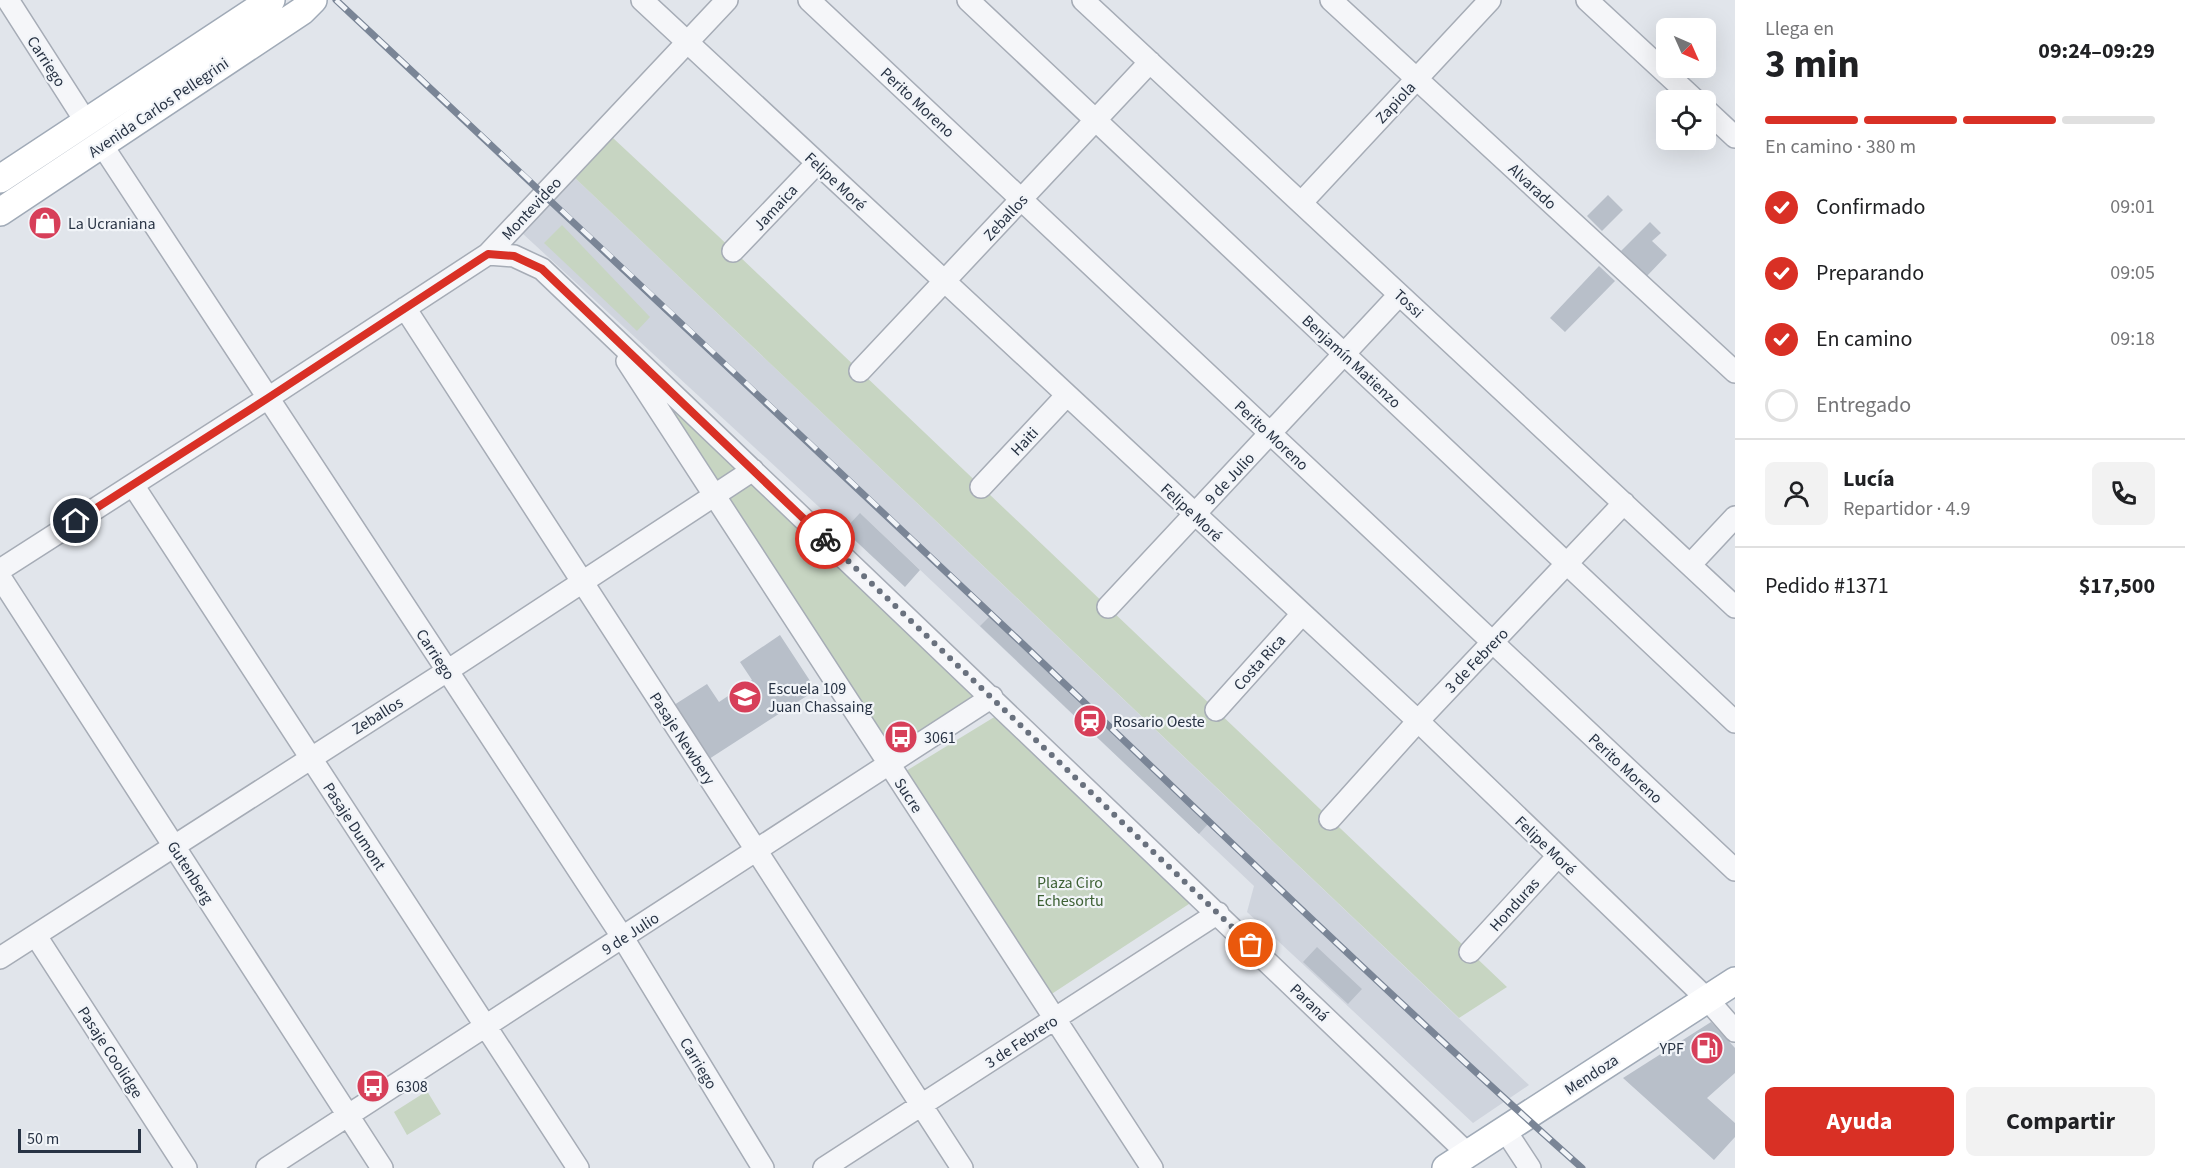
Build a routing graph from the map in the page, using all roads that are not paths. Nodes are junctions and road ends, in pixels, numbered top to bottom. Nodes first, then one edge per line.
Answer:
1 (8, 0) edge
2 (271, 0) edge
3 (313, 0) edge
4 (642, 0) edge
5 (726, 0) edge
6 (809, 0) edge
7 (968, 0) edge
8 (1083, 0) edge
9 (1331, 0) edge
10 (1490, 0) edge
11 (1587, 0) edge
12 (687, 42) junction
13 (1150, 62) junction
14 (1417, 79) junction
15 (1684, 90) edge
16 (1716, 119) edge
17 (1096, 120) junction
18 (86, 122) junction
19 (1735, 137) edge
20 (102, 145) junction
21 (817, 163) junction
22 (0, 179) edge
23 (1021, 199) junction
24 (1301, 203) junction
25 (0, 212) edge
26 (733, 251) dead end
27 (488, 254) junction
28 (944, 281) junction
29 (1399, 295) junction
30 (405, 308) junction
31 (607, 331) junction
32 (1345, 354) junction
33 (860, 372) dead end
34 (1735, 372) edge
35 (1067, 395) junction
36 (268, 398) junction
37 (1270, 433) junction
38 (753, 470) junction
39 (133, 484) junction
40 (981, 487) dead end
41 (714, 496) junction
42 (1624, 503) junction
43 (1195, 514) junction
44 (1735, 517) edge
45 (1568, 564) junction
46 (1690, 565) junction
47 (0, 570) edge
48 (0, 576) edge
49 (582, 581) junction
50 (1735, 607) edge
51 (1108, 608) dead end
52 (1302, 614) junction
53 (1493, 642) junction
54 (447, 671) junction
55 (992, 697) junction
56 (1216, 710) dead end
57 (1418, 721) junction
58 (1735, 722) edge
59 (311, 758) junction
60 (888, 763) junction
61 (1330, 819) dead end
62 (174, 846) junction
63 (756, 849) junction
64 (1558, 856) junction
65 (1735, 870) edge
66 (1218, 913) junction
67 (36, 936) junction
68 (623, 938) junction
69 (1470, 952) dead end
70 (0, 958) edge
71 (1735, 981) edge
72 (1707, 999) junction
73 (1055, 1018) junction
74 (485, 1026) junction
75 (1735, 1031) edge
76 (921, 1105) junction
77 (348, 1115) junction
78 (1505, 1130) junction
79 (1457, 1161) edge
80 (186, 1168) edge
81 (267, 1168) edge
82 (382, 1168) edge
83 (578, 1168) edge
84 (763, 1168) edge
85 (824, 1168) edge
86 (962, 1168) edge
87 (1152, 1168) edge
88 (1530, 1168) edge

1 - 18 street, Carriego
2 - 18 main road, Avenida Carlos Pellegrini
3 - 20 main road, Avenida Carlos Pellegrini
4 - 12 street, Felipe Moré
5 - 12 street, Montevideo
6 - 23 street, Perito Moreno
7 - 17 street, Benjamín Matienzo
8 - 13 street, Tossi
9 - 14 street, Alvarado
10 - 14 street, Zapiola
11 - 15 street
12 - 21 street, Felipe Moré
12 - 27 street, Montevideo
13 - 17 street, Zeballos
13 - 24 street, Tossi
14 - 24 street, Zapiola
14 - 34 street, Alvarado
16 - 19 street
17 - 23 street, Zeballos
17 - 32 street, Benjamín Matienzo
18 - 22 main road, Avenida Carlos Pellegrini
20 - 25 main road, Avenida Carlos Pellegrini
20 - 36 street, Carriego
21 - 26 street, Jamaica
21 - 28 street, Felipe Moré
23 - 28 street, Zeballos
23 - 37 street, Perito Moreno
24 - 29 street, Tossi
27 - 30 street, Montevideo
27 - 31 street, Paraná
28 - 33 street, Zeballos
28 - 35 street, Felipe Moré
29 - 32 street, 9 de Julio
29 - 42 street, Tossi
30 - 36 street, Montevideo
30 - 49 street, Pasaje Newbery
31 - 38 street, Paraná
31 - 41 street, Sucre
32 - 37 street, 9 de Julio
32 - 45 street, Benjamín Matienzo
35 - 40 street, Haiti
35 - 43 street, Felipe Moré
36 - 39 street, Montevideo
36 - 54 street, Carriego
37 - 43 street, 9 de Julio
37 - 53 street, Perito Moreno
38 - 41 street, Zeballos
38 - 55 street, Paraná
39 - 47 street, Montevideo
39 - 59 street, Pasaje Dumont
41 - 49 street, Zeballos
41 - 60 street, Sucre
42 - 45 street, 3 de Febrero
42 - 46 street, Tossi
43 - 51 street, 9 de Julio
43 - 52 street, Felipe Moré
44 - 46 street
45 - 53 street, 3 de Febrero
45 - 58 street, Benjamín Matienzo
46 - 50 street, Tossi
48 - 62 street, Gutenberg
49 - 54 street, Zeballos
49 - 63 street, Pasaje Newbery
52 - 56 street, Costa Rica
52 - 57 street, Felipe Moré
53 - 57 street, 3 de Febrero
53 - 65 street, Perito Moreno
54 - 59 street, Zeballos
54 - 68 street, Carriego
55 - 60 street, 9 de Julio
55 - 66 street, Paraná
57 - 61 street, 3 de Febrero
57 - 64 street, Felipe Moré
59 - 62 street, Zeballos
59 - 74 street, Pasaje Dumont
60 - 63 street, 9 de Julio
60 - 73 street, Sucre
62 - 67 street, Zeballos
62 - 77 street, Gutenberg
63 - 68 street, 9 de Julio
63 - 76 street, Pasaje Newbery
64 - 69 street, Honduras
64 - 72 street, Felipe Moré
66 - 73 street, 3 de Febrero
66 - 79 street, Paraná
67 - 70 street, Zeballos
67 - 80 street, Pasaje Coolidge
68 - 74 street, 9 de Julio
68 - 84 street, Carriego
71 - 72 main road, Mendoza
72 - 75 street, Felipe Moré
72 - 78 main road, Mendoza
73 - 76 street, 3 de Febrero
73 - 87 street, Sucre
74 - 77 street, 9 de Julio
74 - 83 street, Pasaje Dumont
76 - 85 street, 3 de Febrero
76 - 86 street, Pasaje Newbery
77 - 81 street, 9 de Julio
77 - 82 street, Gutenberg
78 - 79 main road, Mendoza
78 - 88 street

